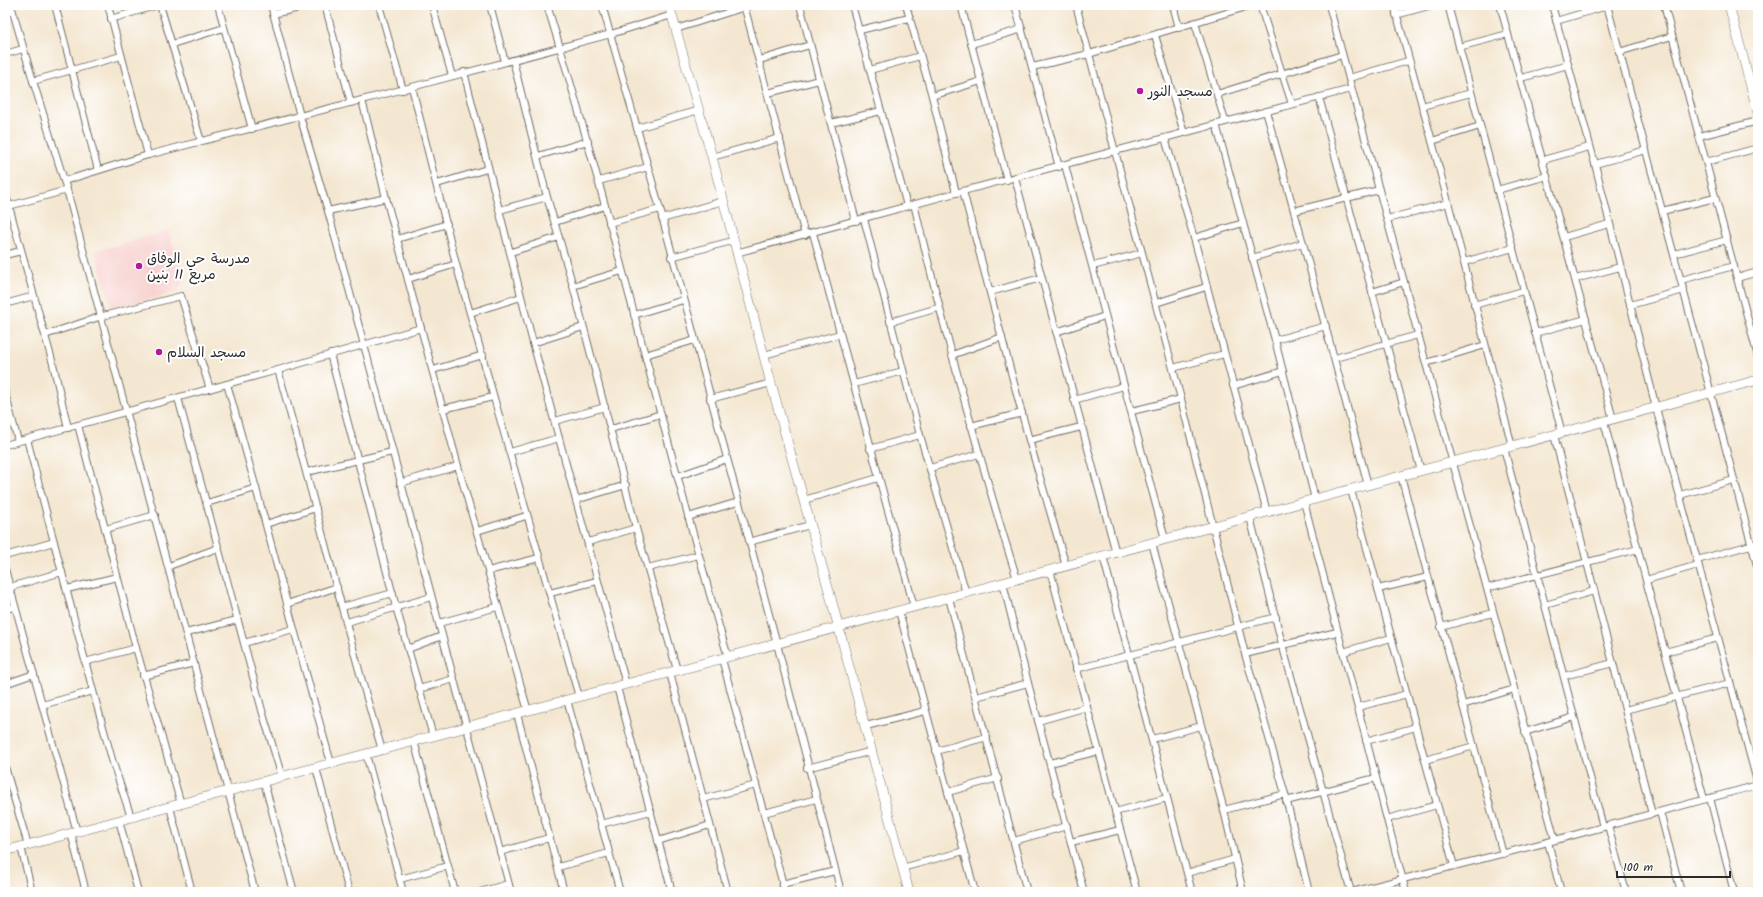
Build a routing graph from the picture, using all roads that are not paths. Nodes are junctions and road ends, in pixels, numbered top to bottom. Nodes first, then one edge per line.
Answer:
1 (11, 5) edge
2 (55, 5) edge
3 (108, 5) edge
4 (159, 5) edge
5 (218, 5) edge
6 (271, 5) edge
7 (312, 5) edge
8 (325, 5) edge
9 (379, 5) edge
10 (432, 5) edge
11 (490, 5) edge
12 (547, 5) edge
13 (602, 5) edge
14 (669, 5) edge
15 (800, 5) edge
16 (852, 5) edge
17 (906, 5) edge
18 (961, 5) edge
19 (1015, 5) edge
20 (1076, 5) edge
21 (1173, 5) edge
22 (1253, 5) edge
23 (1260, 5) edge
24 (1329, 5) edge
25 (1394, 5) edge
26 (1432, 5) edge
27 (1448, 5) edge
28 (1500, 5) edge
29 (1552, 5) edge
30 (1664, 5) edge
31 (1729, 5) edge
32 (745, 6) edge
33 (1607, 6) edge
34 (273, 14) junction
35 (672, 15) junction
36 (1396, 15) junction
37 (909, 18) junction
38 (112, 19) junction
39 (1556, 21) junction
40 (1195, 23) junction
41 (224, 28) junction
42 (1179, 28) junction
43 (676, 29) junction
44 (1022, 29) junction
45 (860, 30) junction
46 (611, 34) junction
47 (1508, 34) junction
48 (1155, 35) junction
49 (1672, 36) junction
50 (172, 44) junction
51 (971, 44) junction
52 (810, 45) junction
53 (560, 47) junction
54 (1459, 47) junction
55 (23, 50) junction
56 (1619, 52) junction
57 (5, 54) edge
58 (1089, 54) junction
59 (1342, 55) junction
60 (121, 56) junction
61 (920, 56) junction
62 (513, 60) junction
63 (760, 60) junction
64 (1408, 60) junction
65 (505, 62) junction
66 (1568, 65) junction
67 (1032, 67) junction
68 (73, 69) junction
69 (870, 70) junction
70 (464, 72) junction
71 (1282, 74) junction
72 (452, 76) junction
73 (1349, 78) junction
74 (1521, 78) junction
75 (819, 80) junction
76 (32, 81) junction
77 (981, 81) junction
78 (412, 87) junction
79 (1755, 87) edge
80 (1351, 89) junction
81 (403, 90) junction
82 (768, 93) junction
83 (1471, 93) junction
84 (1216, 94) junction
85 (932, 96) junction
86 (1319, 97) junction
87 (362, 100) junction
88 (351, 103) junction
89 (1292, 104) junction
90 (1422, 106) junction
91 (699, 110) junction
92 (881, 111) junction
93 (1266, 111) junction
94 (1758, 113) edge
95 (300, 116) junction
96 (1758, 121) edge
97 (1225, 122) junction
98 (831, 123) junction
99 (1216, 124) junction
100 (1480, 126) junction
101 (252, 128) junction
102 (637, 128) junction
103 (1184, 133) junction
104 (1699, 136) junction
105 (780, 138) junction
106 (1165, 138) junction
107 (1432, 140) junction
108 (201, 142) junction
109 (588, 142) junction
110 (1589, 147) junction
111 (1758, 148) edge
112 (1646, 150) junction
113 (1114, 152) junction
114 (148, 155) junction
115 (538, 156) junction
116 (712, 157) junction
117 (1543, 160) junction
118 (1706, 162) junction
119 (1595, 164) junction
120 (1062, 166) junction
121 (648, 167) junction
122 (487, 169) junction
123 (98, 170) junction
124 (1547, 176) junction
125 (1015, 178) junction
126 (1008, 180) junction
127 (599, 181) junction
128 (64, 182) junction
129 (437, 184) junction
130 (67, 190) junction
131 (1379, 190) junction
132 (1497, 190) junction
133 (5, 192) edge
134 (960, 192) junction
135 (548, 197) junction
136 (1346, 197) junction
137 (386, 198) junction
138 (1715, 198) junction
139 (723, 201) junction
140 (1448, 203) junction
141 (914, 204) junction
142 (9, 206) junction
143 (605, 206) junction
144 (907, 206) junction
145 (660, 209) junction
146 (500, 210) junction
147 (328, 211) junction
148 (1294, 211) junction
149 (1662, 212) junction
150 (662, 218) junction
151 (864, 219) junction
152 (1387, 219) junction
153 (856, 221) junction
154 (555, 222) junction
155 (609, 223) junction
156 (1243, 223) junction
157 (447, 224) junction
158 (1609, 224) junction
159 (812, 233) junction
160 (805, 235) junction
161 (1564, 236) junction
162 (559, 237) junction
163 (1194, 238) junction
164 (397, 240) junction
165 (1727, 240) junction
166 (732, 241) junction
167 (1303, 243) junction
168 (1513, 248) junction
169 (21, 251) junction
170 (510, 252) junction
171 (736, 253) junction
172 (1142, 253) junction
173 (1674, 254) junction
174 (5, 255) edge
175 (671, 257) junction
176 (1252, 258) junction
177 (1464, 262) junction
178 (456, 264) junction
179 (1093, 266) junction
180 (1734, 266) junction
181 (1620, 267) junction
182 (622, 271) junction
183 (1758, 272) edge
184 (408, 278) junction
185 (1041, 278) junction
186 (1737, 278) junction
187 (1575, 279) junction
188 (1681, 280) junction
189 (1404, 282) junction
190 (573, 286) junction
191 (1206, 287) junction
192 (1684, 290) junction
193 (1523, 291) junction
194 (990, 292) junction
195 (1372, 292) junction
196 (34, 296) junction
197 (521, 297) junction
198 (683, 300) junction
199 (1156, 303) junction
200 (5, 304) edge
201 (1474, 305) junction
202 (1630, 305) junction
203 (938, 308) junction
204 (470, 313) junction
205 (634, 315) junction
206 (1105, 316) junction
207 (100, 317) junction
208 (1586, 319) junction
209 (890, 322) junction
210 (1326, 326) junction
211 (583, 327) junction
212 (421, 328) junction
213 (1056, 332) junction
214 (1535, 333) junction
215 (840, 334) junction
216 (46, 335) junction
217 (1418, 335) junction
218 (1002, 337) junction
219 (695, 340) junction
220 (1275, 340) junction
221 (533, 343) junction
222 (363, 344) junction
223 (1386, 345) junction
224 (1486, 345) junction
225 (330, 354) junction
226 (1224, 354) junction
227 (482, 355) junction
228 (764, 355) junction
229 (952, 355) junction
230 (645, 356) junction
231 (1758, 357) edge
232 (1334, 358) junction
233 (1426, 363) junction
234 (1173, 368) junction
235 (278, 370) junction
236 (433, 370) junction
237 (903, 371) junction
238 (1283, 371) junction
239 (1758, 380) edge
240 (771, 383) junction
241 (227, 384) junction
242 (854, 384) junction
243 (1124, 386) junction
244 (1233, 386) junction
245 (210, 389) junction
246 (5, 393) edge
247 (1711, 393) junction
248 (493, 397) junction
249 (178, 398) junction
250 (710, 398) junction
251 (1181, 399) junction
252 (1074, 400) junction
253 (605, 407) junction
254 (1656, 408) junction
255 (443, 409) junction
256 (126, 411) junction
257 (1022, 412) junction
258 (1132, 412) junction
259 (661, 414) junction
260 (1608, 420) junction
261 (555, 421) junction
262 (78, 424) junction
263 (971, 426) junction
264 (1081, 427) junction
265 (68, 428) junction
266 (611, 429) junction
267 (1558, 434) junction
268 (920, 435) junction
269 (559, 438) junction
270 (27, 439) junction
271 (1029, 440) junction
272 (18, 441) junction
273 (5, 445) edge
274 (1508, 447) junction
275 (870, 449) junction
276 (392, 452) junction
277 (510, 452) junction
278 (979, 454) junction
279 (727, 459) junction
280 (357, 460) junction
281 (1453, 462) junction
282 (458, 466) junction
283 (930, 468) junction
284 (1421, 471) junction
285 (307, 472) junction
286 (678, 476) junction
287 (1401, 476) junction
288 (878, 478) junction
289 (1734, 480) junction
290 (400, 483) junction
291 (626, 485) junction
292 (1368, 485) junction
293 (256, 488) junction
294 (1351, 490) junction
295 (1680, 495) junction
296 (1315, 499) junction
297 (576, 500) junction
298 (804, 500) junction
299 (738, 502) junction
300 (1304, 502) junction
301 (207, 503) junction
302 (316, 508) junction
303 (1267, 512) junction
304 (155, 515) junction
305 (526, 516) junction
306 (1250, 517) junction
307 (688, 518) junction
308 (266, 524) junction
309 (810, 525) junction
310 (1213, 527) junction
311 (636, 528) junction
312 (106, 529) junction
313 (477, 531) junction
314 (1165, 539) junction
315 (54, 542) junction
316 (588, 542) junction
317 (749, 542) junction
318 (1152, 543) junction
319 (1755, 544) edge
320 (218, 548) junction
321 (1638, 549) junction
322 (1116, 552) junction
323 (698, 555) junction
324 (5, 556) edge
325 (1103, 556) junction
326 (539, 558) junction
327 (1698, 562) junction
328 (1587, 563) junction
329 (169, 566) junction
330 (1066, 566) junction
331 (648, 568) junction
332 (5, 569) edge
333 (1758, 569) edge
334 (1050, 570) junction
335 (488, 571) junction
336 (62, 572) junction
337 (1538, 576) junction
338 (117, 577) junction
339 (1428, 577) junction
340 (1017, 579) junction
341 (1646, 580) junction
342 (597, 581) junction
343 (1003, 583) junction
344 (10, 587) junction
345 (337, 587) junction
346 (1487, 588) junction
347 (67, 589) junction
348 (1378, 589) junction
349 (1594, 591) junction
350 (550, 592) junction
351 (392, 593) junction
352 (966, 593) junction
353 (431, 597) junction
354 (949, 598) junction
355 (287, 604) junction
356 (1545, 605) junction
357 (15, 607) junction
358 (342, 607) junction
359 (497, 607) junction
360 (914, 607) junction
361 (396, 608) junction
362 (5, 609) edge
363 (899, 611) junction
364 (1493, 613) junction
365 (1276, 617) junction
366 (237, 620) junction
367 (347, 622) junction
368 (438, 623) junction
369 (1238, 626) junction
370 (839, 627) junction
371 (1441, 627) junction
372 (293, 629) junction
373 (1337, 632) junction
374 (186, 633) junction
375 (442, 636) junction
376 (1391, 638) junction
377 (1718, 638) junction
378 (1178, 642) junction
379 (244, 643) junction
380 (777, 644) junction
381 (1282, 644) junction
382 (136, 648) junction
383 (408, 649) junction
384 (1343, 652) junction
385 (1665, 652) junction
386 (1245, 654) junction
387 (1128, 655) junction
388 (725, 658) junction
389 (85, 662) junction
390 (194, 663) junction
391 (1613, 663) junction
392 (1076, 669) junction
393 (674, 672) junction
394 (34, 674) junction
395 (143, 676) junction
396 (1564, 676) junction
397 (454, 679) junction
398 (1730, 683) junction
399 (5, 684) edge
400 (1028, 684) junction
401 (622, 686) junction
402 (419, 689) junction
403 (1514, 689) junction
404 (93, 691) junction
405 (1407, 694) junction
406 (1677, 696) junction
407 (579, 697) junction
408 (976, 697) junction
409 (568, 700) junction
410 (42, 705) junction
411 (1463, 705) junction
412 (1087, 707) junction
413 (1358, 707) junction
414 (1625, 710) junction
415 (528, 711) junction
416 (925, 711) junction
417 (517, 714) junction
418 (1574, 717) junction
419 (1038, 722) junction
420 (866, 726) junction
421 (1201, 726) junction
422 (467, 727) junction
423 (1416, 727) junction
424 (1525, 732) junction
425 (433, 736) junction
426 (987, 737) junction
427 (1152, 739) junction
428 (414, 741) junction
429 (1366, 741) junction
430 (1474, 746) junction
431 (382, 750) junction
432 (872, 751) junction
433 (936, 751) junction
434 (1099, 751) junction
435 (366, 754) junction
436 (1425, 760) junction
437 (331, 764) junction
438 (1050, 764) junction
439 (5, 766) edge
440 (316, 768) junction
441 (807, 768) junction
442 (282, 777) junction
443 (998, 778) junction
444 (1376, 778) junction
445 (264, 782) junction
446 (756, 784) junction
447 (1758, 785) edge
448 (1323, 790) junction
449 (229, 791) junction
450 (948, 792) junction
451 (1285, 794) junction
452 (1167, 798) junction
453 (703, 799) junction
454 (816, 799) junction
455 (1707, 799) junction
456 (1286, 801) junction
457 (181, 804) junction
458 (1437, 805) junction
459 (170, 807) junction
460 (1224, 810) junction
461 (651, 811) junction
462 (1115, 812) junction
463 (1660, 812) junction
464 (764, 813) junction
465 (1652, 814) junction
466 (131, 817) junction
467 (1387, 819) junction
468 (119, 820) junction
469 (601, 824) junction
470 (710, 825) junction
471 (1067, 826) junction
472 (1606, 826) junction
473 (1120, 830) junction
474 (74, 832) junction
475 (549, 838) junction
476 (1554, 840) junction
477 (658, 841) junction
478 (1014, 841) junction
479 (1071, 842) junction
480 (1548, 842) junction
481 (25, 846) junction
482 (5, 851) edge
483 (964, 851) junction
484 (500, 852) junction
485 (609, 853) junction
486 (1503, 854) junction
487 (1235, 859) junction
488 (448, 866) junction
489 (1454, 866) junction
490 (558, 867) junction
491 (902, 868) junction
492 (835, 871) junction
493 (1187, 873) junction
494 (400, 879) junction
495 (1403, 879) junction
496 (508, 884) junction
497 (782, 884) junction
498 (32, 892) edge
499 (86, 892) edge
500 (138, 892) edge
501 (192, 892) edge
502 (253, 892) edge
503 (294, 892) edge
504 (349, 892) edge
505 (403, 892) edge
506 (455, 892) edge
507 (480, 892) edge
508 (511, 892) edge
509 (564, 892) edge
510 (620, 892) edge
511 (672, 892) edge
512 (728, 892) edge
513 (785, 892) edge
514 (841, 892) edge
515 (909, 892) edge
516 (975, 892) edge
517 (1027, 892) edge
518 (1084, 892) edge
519 (1137, 892) edge
520 (1192, 892) edge
521 (1243, 892) edge
522 (1309, 892) edge
523 (1351, 892) edge
524 (1406, 892) edge
525 (1561, 892) edge
526 (1626, 892) edge
527 (1681, 892) edge
528 (1734, 892) edge

1 - 55 street
2 - 68 street
3 - 38 street
4 - 38 street
4 - 50 street
5 - 41 street
6 - 34 street
7 - 34 street
8 - 88 street
9 - 81 street
10 - 72 street
11 - 65 street
12 - 53 street
13 - 46 street
14 - 35 street
15 - 52 street
16 - 45 street
17 - 37 street
18 - 51 street
19 - 44 street
20 - 58 street
21 - 42 street
22 - 40 street
23 - 71 street
24 - 59 street
25 - 36 street
26 - 36 street
27 - 54 street
28 - 47 street
29 - 39 street
30 - 49 street
31 - 79 street
32 - 43 street
32 - 63 street
33 - 39 street
33 - 56 street
34 - 95 street
35 - 43 street
35 - 46 street
36 - 64 street
37 - 45 street
37 - 61 street
38 - 60 street
39 - 66 street
40 - 42 street
40 - 84 street
41 - 50 street
41 - 101 street
42 - 48 street
43 - 91 street
44 - 51 street
44 - 67 street
45 - 69 street
46 - 53 street
46 - 102 street
47 - 54 street
47 - 74 street
48 - 58 street
48 - 103 street
49 - 56 street
49 - 104 street
50 - 108 street
51 - 77 street
52 - 63 street
52 - 75 street
53 - 62 street
53 - 109 street
54 - 83 street
55 - 57 street
55 - 76 street
56 - 112 street
58 - 67 street
58 - 113 street
59 - 71 street
59 - 73 street
60 - 68 street
60 - 114 street
61 - 69 street
61 - 85 street
62 - 65 street
62 - 115 street
63 - 82 street
64 - 73 street
64 - 90 street
65 - 70 street
66 - 74 street
66 - 110 street
67 - 120 street
68 - 76 street
68 - 123 street
69 - 92 street
70 - 72 street
70 - 122 street
71 - 84 street
71 - 89 street
72 - 78 street
73 - 80 street
74 - 117 street
75 - 82 street
75 - 98 street
76 - 128 street
77 - 85 street
77 - 126 street
78 - 81 street
78 - 129 street
79 - 94 street
80 - 86 street
80 - 131 street
81 - 87 street
82 - 105 street
83 - 90 street
83 - 100 street
84 - 97 street
85 - 134 street
86 - 89 street
86 - 136 street
87 - 88 street
87 - 137 street
88 - 95 street
89 - 93 street
90 - 107 street
91 - 102 street
91 - 116 street
92 - 98 street
92 - 144 street
93 - 97 street
93 - 148 street
95 - 101 street
95 - 147 street
96 - 104 street
97 - 99 street
98 - 153 street
99 - 103 street
99 - 156 street
100 - 107 street
100 - 132 street
101 - 108 street
102 - 121 street
103 - 106 street
104 - 118 street
105 - 116 street
105 - 160 street
106 - 113 street
106 - 163 street
107 - 140 street
108 - 114 street
109 - 115 street
109 - 127 street
110 - 117 street
110 - 119 street
111 - 118 street
112 - 119 street
112 - 149 street
113 - 120 street
113 - 172 street
114 - 123 street
115 - 135 street
116 - 139 street
117 - 124 street
118 - 138 street
119 - 158 street
120 - 125 street
120 - 179 street
121 - 127 street
121 - 145 street
122 - 129 street
122 - 146 street
123 - 128 street
124 - 132 street
124 - 161 street
125 - 126 street
125 - 185 street
126 - 134 street
127 - 143 street
128 - 130 street
129 - 157 street
130 - 142 street
130 - 207 street
131 - 136 street
131 - 152 street
132 - 168 street
133 - 142 street
134 - 141 street
134 - 194 street
135 - 146 street
135 - 154 street
136 - 148 street
136 - 195 street
137 - 147 street
137 - 164 street
138 - 149 street
138 - 165 street
139 - 150 street
139 - 166 street
140 - 152 street
140 - 177 street
141 - 144 street
141 - 203 street
142 - 169 street
143 - 154 street
143 - 155 street
144 - 151 street
145 - 150 street
145 - 155 street
146 - 170 street
147 - 222 street
148 - 167 street
149 - 173 street
150 - 175 street
151 - 153 street
151 - 209 street
152 - 189 street
153 - 159 street
154 - 162 street
155 - 182 street
156 - 163 street
156 - 176 street
157 - 164 street
157 - 178 street
158 - 161 street
158 - 181 street
159 - 160 street
159 - 215 street
160 - 171 street
161 - 187 street
162 - 170 street
162 - 190 street
163 - 191 street
164 - 184 street
165 - 173 street
165 - 180 street
166 - 171 street
166 - 175 street
167 - 176 street
167 - 210 street
168 - 177 street
168 - 193 street
169 - 174 street
169 - 196 street
170 - 197 street
171 - 228 street
172 - 179 street
172 - 199 street
173 - 188 street
175 - 198 street
176 - 220 street
177 - 201 street
178 - 184 street
178 - 204 street
179 - 206 street
180 - 186 street
180 - 188 street
181 - 187 street
181 - 202 street
182 - 190 street
182 - 205 street
183 - 186 street
184 - 212 street
185 - 194 street
185 - 213 street
186 - 231 street
187 - 208 street
188 - 192 street
189 - 195 street
189 - 217 street
190 - 211 street
191 - 199 street
191 - 226 street
192 - 202 street
192 - 247 street
193 - 201 street
193 - 214 street
194 - 218 street
195 - 223 street
196 - 200 street
196 - 216 street
197 - 204 street
197 - 221 street
198 - 205 street
198 - 219 street
199 - 234 street
201 - 224 street
202 - 254 street
203 - 209 street
203 - 229 street
204 - 227 street
205 - 230 street
206 - 213 street
206 - 243 street
207 - 216 street
207 - 245 street
207 - 256 street
208 - 214 street
208 - 260 street
209 - 237 street
210 - 220 street
210 - 232 street
211 - 221 street
211 - 253 street
212 - 222 street
212 - 236 street
213 - 252 street
214 - 267 street
215 - 228 street
215 - 242 street
216 - 265 street
217 - 223 street
217 - 233 street
218 - 229 street
218 - 257 street
219 - 230 street
219 - 250 street
220 - 238 street
221 - 261 street
222 - 225 street
222 - 276 street
223 - 232 street
223 - 284 street
224 - 233 street
224 - 274 street
225 - 235 street
225 - 280 street
226 - 234 street
226 - 244 street
227 - 236 street
227 - 248 street
228 - 240 street
229 - 263 street
230 - 259 street
232 - 292 street
233 - 281 street
234 - 251 street
235 - 241 street
235 - 285 street
236 - 255 street
237 - 242 street
237 - 268 street
238 - 244 street
238 - 296 street
239 - 247 street
240 - 250 street
240 - 298 street
241 - 245 street
241 - 293 street
242 - 275 street
243 - 252 street
243 - 258 street
244 - 303 street
245 - 249 street
246 - 272 street
247 - 254 street
247 - 289 street
248 - 255 street
248 - 277 street
249 - 256 street
249 - 301 street
250 - 279 street
251 - 258 street
251 - 310 street
252 - 264 street
253 - 261 street
253 - 266 street
254 - 260 street
254 - 295 street
255 - 282 street
256 - 262 street
256 - 304 street
257 - 263 street
257 - 271 street
258 - 314 street
259 - 266 street
259 - 286 street
260 - 267 street
260 - 321 street
261 - 269 street
262 - 265 street
262 - 312 street
263 - 278 street
264 - 271 street
264 - 322 street
265 - 270 street
266 - 291 street
267 - 274 street
267 - 328 street
268 - 275 street
268 - 283 street
269 - 277 street
269 - 297 street
270 - 272 street
270 - 315 street
271 - 330 street
272 - 273 street
274 - 281 street
274 - 337 street
275 - 288 street
276 - 280 street
276 - 290 street
277 - 305 street
278 - 283 street
278 - 340 street
279 - 286 street
279 - 299 street
280 - 285 street
280 - 351 street
281 - 284 street
281 - 346 street
282 - 290 street
282 - 313 street
283 - 352 street
284 - 287 street
285 - 302 street
286 - 307 street
287 - 292 street
287 - 339 street
288 - 298 street
288 - 360 street
289 - 295 street
289 - 319 street
290 - 353 street
291 - 297 street
291 - 311 street
292 - 294 street
293 - 301 street
293 - 308 street
294 - 296 street
294 - 348 street
295 - 327 street
296 - 300 street
297 - 316 street
298 - 309 street
299 - 307 street
299 - 317 street
300 - 303 street
300 - 373 street
301 - 320 street
302 - 308 street
302 - 345 street
303 - 306 street
304 - 312 street
304 - 329 street
305 - 313 street
305 - 326 street
306 - 310 street
306 - 365 street
307 - 323 street
308 - 355 street
309 - 317 street
309 - 370 street
310 - 314 street
310 - 369 street
311 - 316 street
311 - 331 street
312 - 338 street
313 - 335 street
314 - 318 street
315 - 324 street
315 - 336 street
316 - 342 street
317 - 380 street
318 - 322 street
318 - 378 street
319 - 327 street
319 - 333 street
320 - 329 street
320 - 366 street
321 - 328 street
321 - 341 street
322 - 325 street
323 - 331 street
323 - 388 street
325 - 330 street
325 - 387 street
326 - 335 street
326 - 350 street
327 - 341 street
327 - 377 street
328 - 337 street
328 - 349 street
329 - 374 street
330 - 334 street
331 - 393 street
332 - 344 street
334 - 340 street
334 - 392 street
335 - 359 street
336 - 344 street
336 - 347 street
337 - 346 street
337 - 356 street
338 - 347 street
338 - 382 street
339 - 348 street
339 - 371 street
340 - 343 street
341 - 385 street
342 - 350 street
342 - 401 street
343 - 352 street
343 - 400 street
344 - 357 street
345 - 355 street
345 - 358 street
346 - 364 street
347 - 389 street
348 - 376 street
349 - 356 street
349 - 391 street
350 - 407 street
351 - 358 street
351 - 361 street
352 - 354 street
353 - 361 street
353 - 368 street
354 - 360 street
354 - 408 street
355 - 372 street
356 - 396 street
357 - 362 street
357 - 394 street
358 - 367 street
359 - 368 street
359 - 415 street
360 - 363 street
361 - 367 street
361 - 383 street
363 - 370 street
363 - 416 street
364 - 371 street
364 - 403 street
365 - 369 street
365 - 381 street
366 - 374 street
366 - 379 street
367 - 431 street
368 - 375 street
369 - 378 street
369 - 386 street
370 - 380 street
370 - 420 street
371 - 411 street
372 - 379 street
372 - 437 street
373 - 381 street
373 - 384 street
374 - 390 street
375 - 383 street
375 - 397 street
376 - 384 street
376 - 405 street
377 - 385 street
377 - 398 street
378 - 387 street
378 - 421 street
379 - 442 street
380 - 388 street
380 - 441 street
381 - 386 street
381 - 448 street
382 - 389 street
382 - 395 street
383 - 402 street
384 - 413 street
385 - 406 street
386 - 451 street
387 - 392 street
387 - 427 street
388 - 393 street
388 - 446 street
389 - 404 street
390 - 395 street
390 - 449 street
391 - 396 street
391 - 414 street
392 - 412 street
393 - 401 street
393 - 453 street
394 - 399 street
394 - 410 street
395 - 457 street
396 - 418 street
397 - 402 street
397 - 422 street
398 - 406 street
398 - 447 street
400 - 408 street
400 - 419 street
401 - 407 street
401 - 461 street
402 - 425 street
403 - 411 street
403 - 424 street
404 - 410 street
404 - 466 street
405 - 413 street
405 - 423 street
406 - 414 street
406 - 455 street
407 - 409 street
408 - 426 street
409 - 415 street
409 - 469 street
410 - 474 street
411 - 430 street
412 - 419 street
412 - 434 street
413 - 429 street
414 - 465 street
415 - 417 street
416 - 420 street
416 - 433 street
417 - 422 street
417 - 475 street
418 - 424 street
418 - 472 street
419 - 438 street
420 - 432 street
421 - 427 street
421 - 460 street
422 - 425 street
422 - 484 street
423 - 429 street
423 - 436 street
424 - 476 street
425 - 428 street
426 - 433 street
426 - 443 street
427 - 452 street
428 - 431 street
428 - 488 street
429 - 444 street
430 - 436 street
430 - 486 street
431 - 435 street
432 - 441 street
432 - 491 street
433 - 450 street
434 - 438 street
434 - 462 street
435 - 437 street
435 - 494 street
436 - 458 street
437 - 440 street
438 - 471 street
439 - 481 street
440 - 442 street
440 - 504 street
441 - 454 street
442 - 445 street
443 - 450 street
443 - 478 street
444 - 448 street
444 - 467 street
445 - 449 street
445 - 503 street
446 - 453 street
446 - 464 street
447 - 455 street
448 - 456 street
448 - 523 street
449 - 457 street
449 - 502 street
450 - 483 street
451 - 456 street
451 - 460 street
452 - 462 street
452 - 493 street
453 - 470 street
454 - 464 street
454 - 492 street
455 - 463 street
455 - 528 street
456 - 522 street
457 - 459 street
458 - 467 street
458 - 489 street
459 - 466 street
459 - 501 street
460 - 487 street
461 - 469 street
461 - 477 street
462 - 473 street
463 - 465 street
463 - 527 street
464 - 497 street
465 - 472 street
466 - 468 street
467 - 495 street
468 - 474 street
468 - 500 street
469 - 485 street
470 - 477 street
470 - 512 street
471 - 478 street
471 - 479 street
472 - 476 street
472 - 526 street
473 - 479 street
473 - 519 street
474 - 481 street
474 - 499 street
475 - 484 street
475 - 490 street
476 - 480 street
477 - 511 street
478 - 517 street
479 - 518 street
480 - 486 street
480 - 525 street
481 - 482 street
481 - 498 street
483 - 491 street
483 - 516 street
484 - 496 street
485 - 490 street
485 - 510 street
486 - 489 street
487 - 493 street
487 - 521 street
488 - 494 street
488 - 506 street
489 - 495 street
490 - 509 street
491 - 515 street
492 - 497 street
492 - 514 street
493 - 520 street
494 - 505 street
495 - 523 street
495 - 524 street
496 - 507 street
496 - 508 street
497 - 513 street

